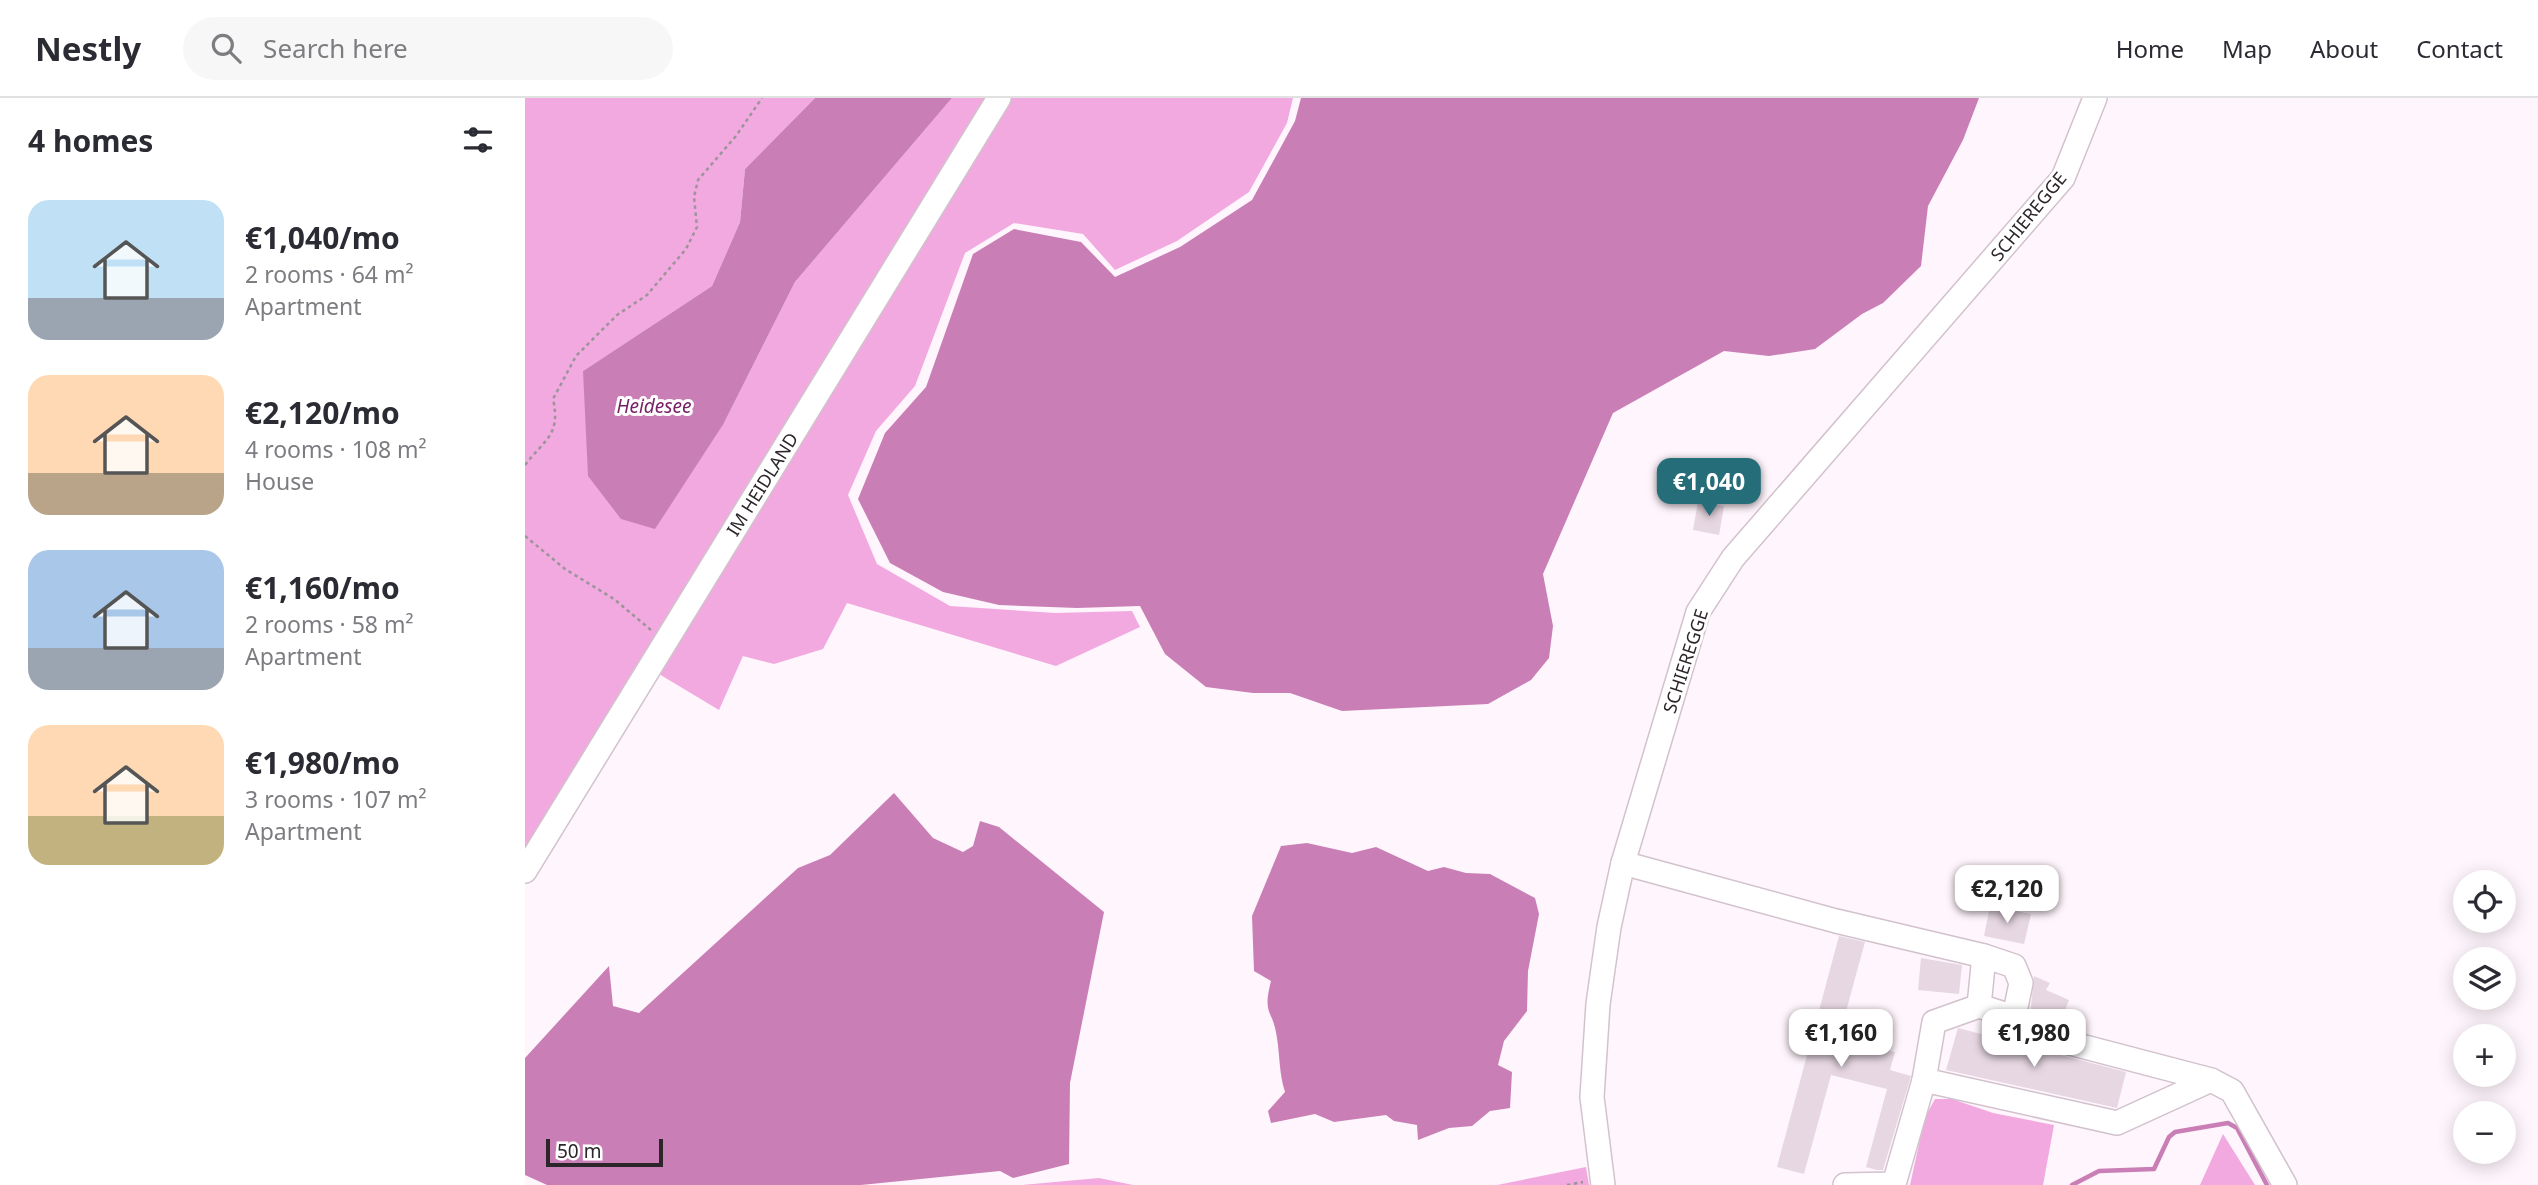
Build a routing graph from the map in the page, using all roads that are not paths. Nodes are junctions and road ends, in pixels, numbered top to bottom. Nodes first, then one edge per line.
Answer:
1 (999, 98) edge
2 (2095, 98) edge
3 (1623, 863) junction
4 (525, 871) edge
5 (1984, 956) junction
6 (1979, 1006) junction
7 (2014, 1017) junction
8 (1924, 1080) junction
9 (2211, 1080) junction
10 (1603, 1185) edge
11 (1845, 1185) edge
12 (2285, 1185) edge

1 - 4 street, IM HEIDLAND
2 - 3 street, SCHIEREGGE
3 - 5 street
3 - 10 street, SCHIEREGGE
5 - 6 street
5 - 7 street
6 - 7 street
6 - 8 street
7 - 9 street
8 - 9 street
8 - 11 street
9 - 12 street

